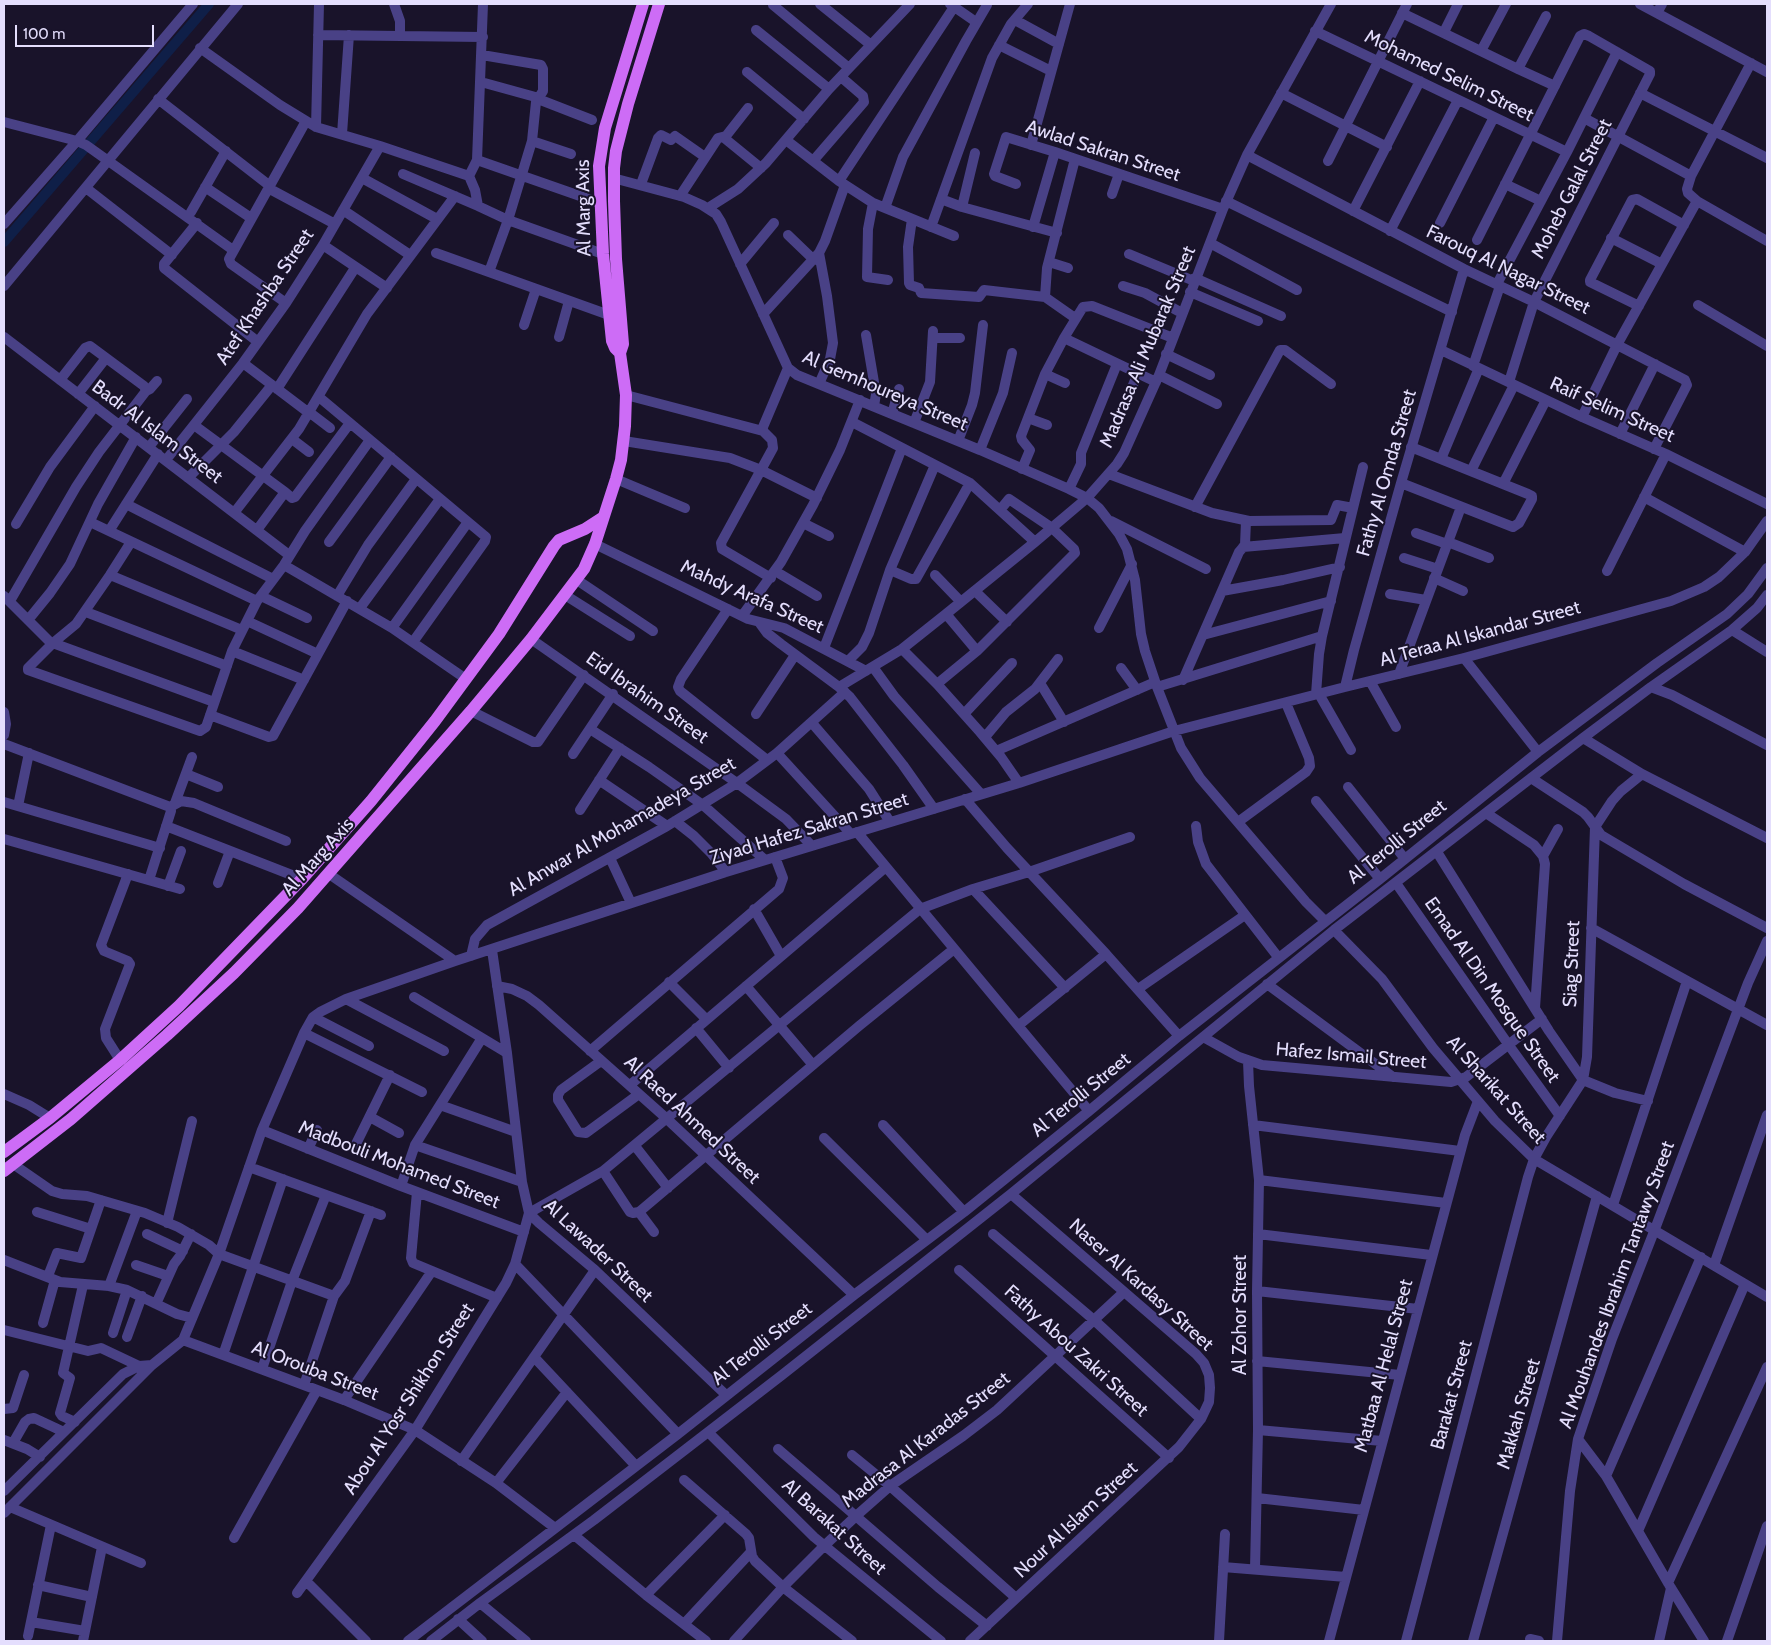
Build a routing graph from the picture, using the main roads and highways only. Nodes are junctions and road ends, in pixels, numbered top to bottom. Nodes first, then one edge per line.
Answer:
1 (643, 4) edge
2 (659, 4) edge
3 (620, 353) junction
4 (602, 518) junction
5 (111, 1076) junction
6 (4, 1152) edge
7 (8, 1168) edge

1 - 3 main road, Al Marg Axis
2 - 3 main road, Al Marg Axis
3 - 4 main road, Al Marg Axis
4 - 5 main road, Al Marg Axis
4 - 5 main road, Al Marg Axis
5 - 6 main road, Al Marg Axis
5 - 7 main road, Al Marg Axis

